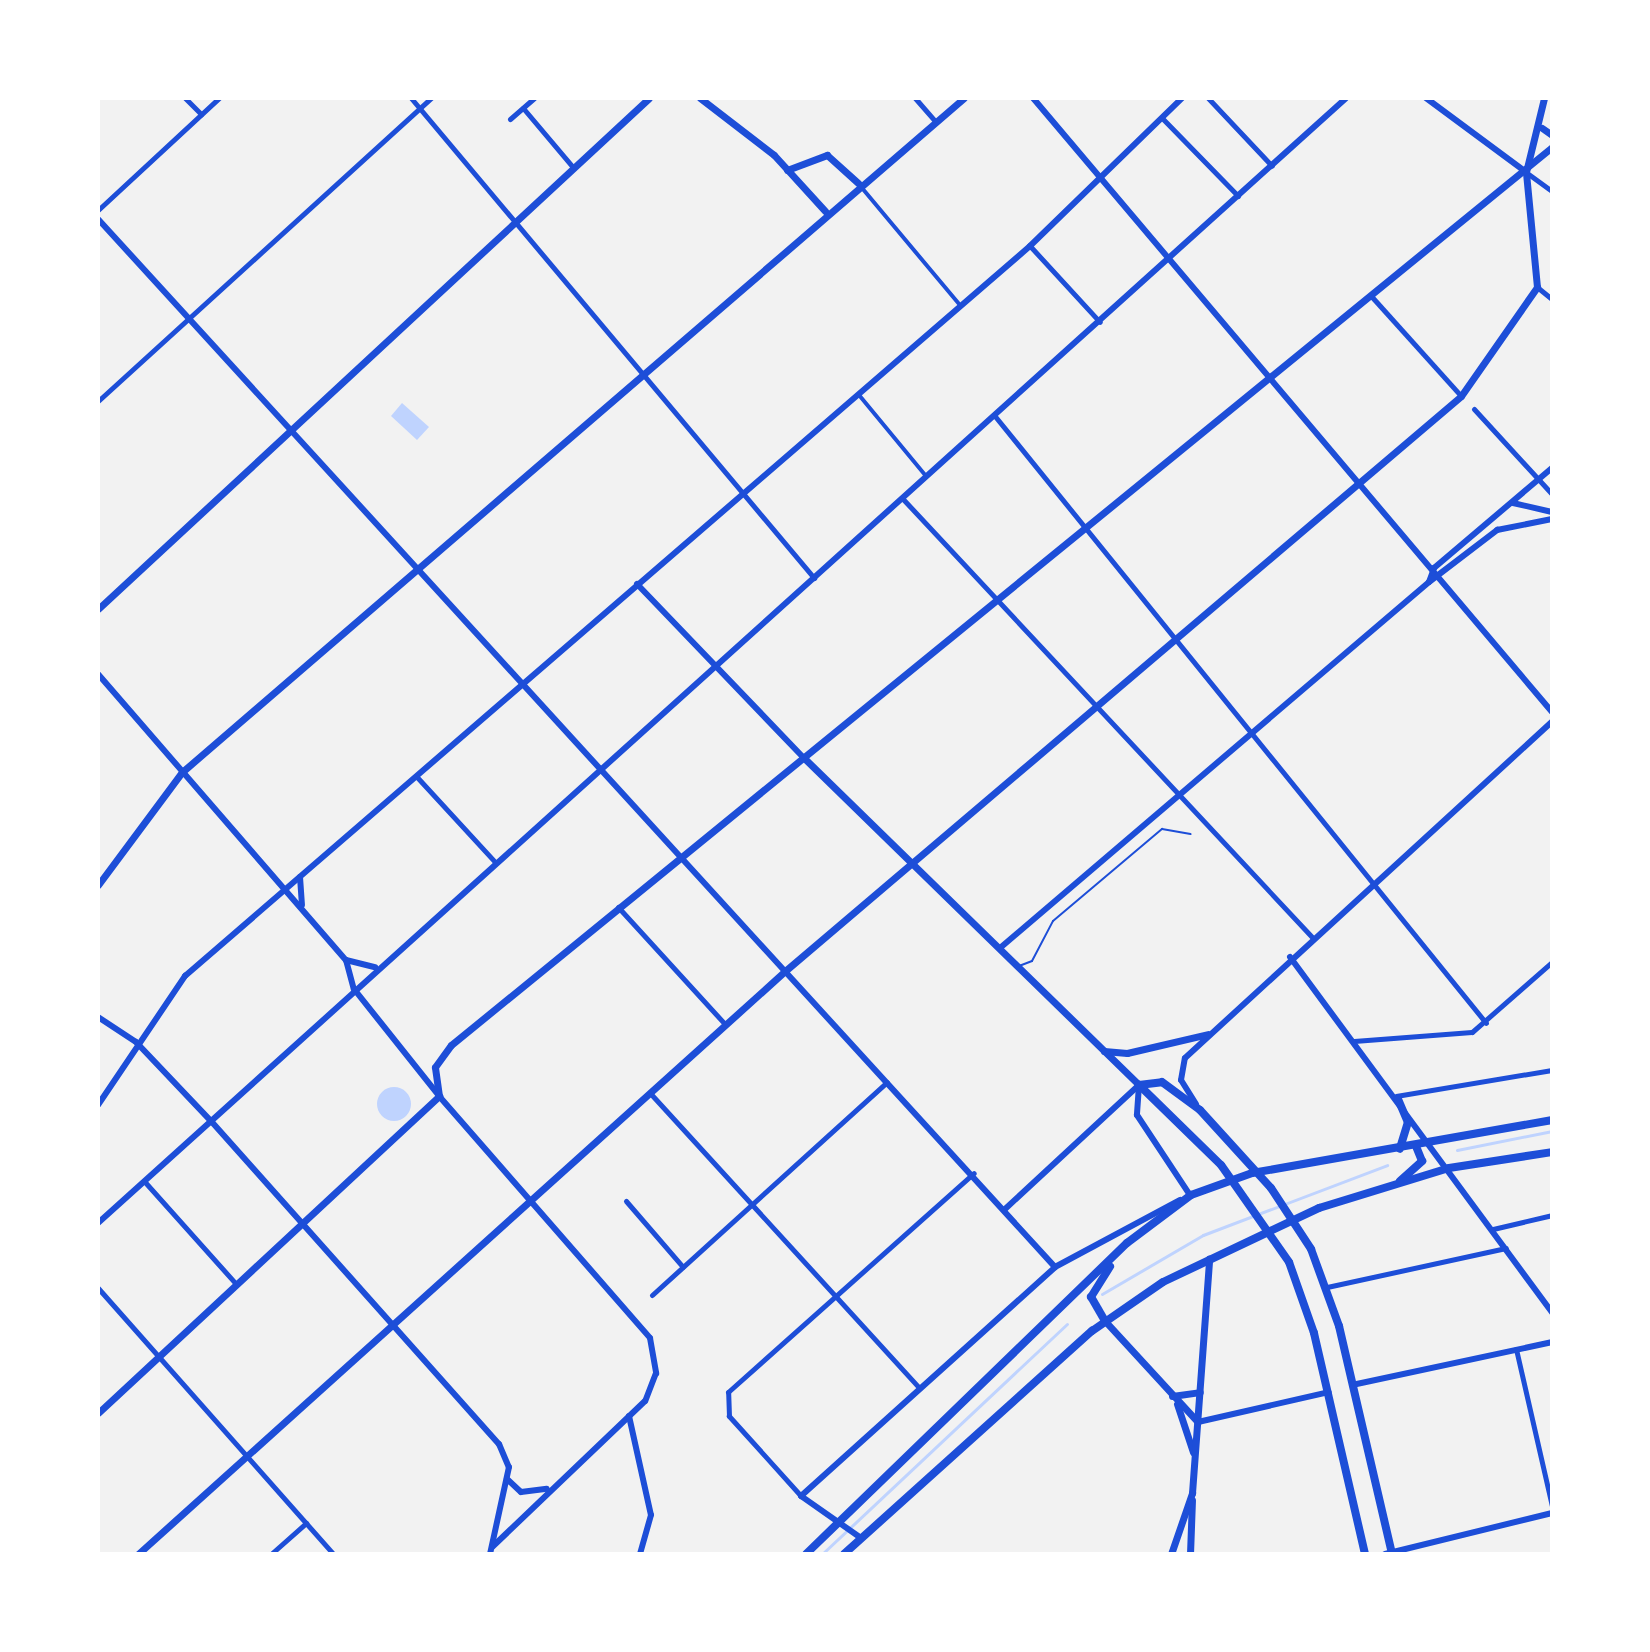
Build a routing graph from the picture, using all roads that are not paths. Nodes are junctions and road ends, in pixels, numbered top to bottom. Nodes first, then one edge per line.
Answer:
1 (185, 98) edge
2 (219, 98) edge
3 (411, 98) edge
4 (431, 98) edge
5 (534, 98) edge
6 (649, 98) edge
7 (700, 98) edge
8 (915, 98) edge
9 (964, 98) edge
10 (1033, 98) edge
11 (1182, 98) edge
12 (1208, 98) edge
13 (1346, 98) edge
14 (1426, 98) edge
15 (1544, 98) edge
16 (419, 108) junction
17 (523, 108) junction
18 (201, 114) junction
19 (1162, 118) junction
20 (510, 119) dead end
21 (935, 121) junction
22 (1542, 128) junction
23 (1552, 135) edge
24 (1552, 147) edge
25 (572, 166) junction
26 (1272, 166) junction
27 (787, 170) junction
28 (1526, 172) junction
29 (1102, 177) junction
30 (858, 183) junction
31 (1552, 191) edge
32 (1239, 196) junction
33 (98, 210) edge
34 (825, 211) junction
35 (98, 219) edge
36 (512, 221) junction
37 (1030, 246) junction
38 (1172, 258) junction
39 (1537, 287) junction
40 (1372, 297) junction
41 (1552, 299) edge
42 (959, 304) junction
43 (189, 318) junction
44 (1100, 322) junction
45 (647, 372) junction
46 (1271, 379) junction
47 (857, 393) junction
48 (1461, 396) junction
49 (98, 401) edge
50 (1474, 409) dead end
51 (992, 413) junction
52 (290, 431) junction
53 (1552, 468) edge
54 (926, 476) junction
55 (1540, 478) junction
56 (1362, 487) junction
57 (743, 492) junction
58 (1552, 494) edge
59 (902, 498) junction
60 (1513, 504) junction
61 (1552, 512) edge
62 (1552, 519) edge
63 (1085, 529) junction
64 (416, 568) junction
65 (1434, 568) junction
66 (1442, 577) junction
67 (815, 579) junction
68 (1429, 582) junction
69 (637, 584) junction
70 (996, 600) junction
71 (98, 609) edge
72 (1178, 644) junction
73 (716, 665) junction
74 (98, 674) edge
75 (523, 683) junction
76 (1102, 706) junction
77 (1552, 712) edge
78 (1552, 722) edge
79 (1252, 733) junction
80 (803, 757) junction
81 (604, 769) junction
82 (182, 772) junction
83 (416, 776) junction
84 (1180, 793) junction
85 (1191, 834) dead end
86 (682, 856) junction
87 (496, 863) junction
88 (911, 867) junction
89 (300, 877) junction
90 (1370, 884) junction
91 (98, 885) edge
92 (286, 889) junction
93 (617, 906) junction
94 (302, 908) junction
95 (1312, 937) junction
96 (1000, 948) junction
97 (1290, 957) junction
98 (346, 960) junction
99 (1552, 962) edge
100 (376, 967) junction
101 (1018, 967) junction
102 (785, 971) junction
103 (354, 989) junction
104 (98, 1017) edge
105 (1486, 1023) junction
106 (725, 1024) junction
107 (1208, 1034) junction
108 (1354, 1041) junction
109 (136, 1042) junction
110 (1101, 1050) junction
111 (1552, 1070) edge
112 (887, 1082) junction
113 (1139, 1085) junction
114 (649, 1092) junction
115 (439, 1096) junction
116 (1397, 1097) junction
117 (98, 1105) edge
118 (1200, 1110) junction
119 (1552, 1120) edge
120 (211, 1121) junction
121 (1430, 1142) junction
122 (1416, 1146) junction
123 (1400, 1149) junction
124 (1552, 1152) edge
125 (1449, 1168) junction
126 (974, 1173) junction
127 (143, 1181) junction
128 (1396, 1184) junction
129 (1191, 1195) junction
130 (533, 1200) junction
131 (626, 1201) dead end
132 (752, 1205) junction
133 (1004, 1210) junction
134 (1552, 1215) edge
135 (98, 1223) edge
136 (299, 1225) junction
137 (1493, 1229) junction
138 (1127, 1243) junction
139 (1507, 1248) junction
140 (1209, 1259) junction
141 (683, 1267) junction
142 (1055, 1267) junction
143 (236, 1284) junction
144 (1327, 1287) junction
145 (98, 1288) edge
146 (833, 1294) junction
147 (652, 1295) dead end
148 (1552, 1313) edge
149 (1105, 1321) junction
150 (390, 1327) junction
151 (1552, 1342) edge
152 (1516, 1349) junction
153 (158, 1358) junction
154 (1352, 1385) junction
155 (919, 1388) junction
156 (1200, 1392) junction
157 (1329, 1392) junction
158 (1174, 1398) junction
159 (98, 1413) edge
160 (629, 1416) junction
161 (1198, 1422) junction
162 (1194, 1455) junction
163 (245, 1457) junction
164 (507, 1479) junction
165 (547, 1489) junction
166 (1192, 1493) junction
167 (801, 1496) junction
168 (1552, 1506) edge
169 (1552, 1513) edge
170 (306, 1523) junction
171 (836, 1525) junction
172 (861, 1538) junction
173 (491, 1551) edge
174 (138, 1554) edge
175 (271, 1554) edge
176 (333, 1554) edge
177 (640, 1554) edge
178 (806, 1554) edge
179 (844, 1554) edge
180 (1171, 1554) edge
181 (1190, 1554) edge
182 (1365, 1554) edge
183 (1389, 1554) edge

1 - 18 street
2 - 18 street
3 - 16 street
4 - 16 street
5 - 17 street
6 - 25 main road
7 - 27 main road
8 - 21 street
9 - 21 main road
10 - 29 street
11 - 19 street
12 - 26 street
13 - 26 street
14 - 28 street
15 - 22 main road
16 - 36 street
16 - 43 street
17 - 20 street
17 - 25 street
18 - 33 street
19 - 29 street
19 - 32 street
21 - 30 main road
22 - 23 main road
22 - 28 main road
24 - 28 main road
25 - 36 main road
26 - 32 street
27 - 30 main road
27 - 34 main road
28 - 31 street
28 - 39 main road
28 - 40 main road
29 - 37 street
29 - 38 street
30 - 34 main road
30 - 42 street
32 - 38 street
34 - 45 main road
35 - 43 street
36 - 45 street
36 - 52 main road
37 - 42 street
37 - 44 street
38 - 44 street
38 - 46 street
39 - 41 street
39 - 48 main road
40 - 46 main road
40 - 48 street
42 - 47 street
43 - 49 street
43 - 52 street
44 - 51 street
45 - 57 street
45 - 64 main road
46 - 56 street
46 - 63 main road
47 - 54 street
47 - 57 street
48 - 56 main road
50 - 55 street
51 - 54 street
51 - 63 street
52 - 64 street
52 - 71 main road
53 - 55 street
54 - 59 street
55 - 58 street
55 - 60 street
56 - 65 street
56 - 72 main road
57 - 67 street
57 - 69 street
59 - 67 street
59 - 70 street
60 - 61 street
60 - 65 street
62 - 66 street
63 - 70 main road
63 - 72 street
64 - 75 street
64 - 82 main road
65 - 66 street
65 - 68 street
66 - 68 street
66 - 77 street
67 - 73 street
68 - 79 street
69 - 73 street
69 - 75 street
70 - 76 street
70 - 80 main road
72 - 76 main road
72 - 79 street
73 - 80 street
73 - 81 street
74 - 82 street
75 - 81 street
75 - 83 street
76 - 84 street
76 - 88 main road
78 - 90 street
79 - 84 street
79 - 90 street
80 - 86 main road
80 - 88 main road
81 - 86 street
81 - 87 street
82 - 91 main road
82 - 92 street
83 - 87 street
83 - 89 street
84 - 95 street
84 - 96 street
85 - 101 lane
86 - 93 main road
86 - 102 street
87 - 100 street
88 - 96 main road
88 - 102 main road
89 - 92 street
89 - 94 street
90 - 95 street
90 - 105 street
92 - 94 street
92 - 109 street
93 - 106 street
93 - 115 main road
94 - 98 street
95 - 97 street
96 - 101 main road
97 - 107 street
97 - 108 street
98 - 100 street
98 - 103 street
99 - 105 street
100 - 103 street
101 - 110 main road
102 - 106 main road
102 - 112 street
103 - 115 street
103 - 120 street
104 - 109 street
105 - 108 street
106 - 114 main road
107 - 110 main road
107 - 118 street
108 - 116 street
109 - 117 street
109 - 120 street
110 - 113 main road
111 - 116 street
112 - 126 street
112 - 132 street
113 - 118 main road
113 - 129 street
113 - 133 street
113 - 157 main road
114 - 130 main road
114 - 132 street
115 - 130 street
115 - 136 main road
116 - 121 street
116 - 123 main road
118 - 144 main road
119 - 121 main road
120 - 127 street
120 - 136 street
121 - 122 main road
121 - 125 street
122 - 123 main road
122 - 128 main road
123 - 129 main road
124 - 125 main road
125 - 128 main road
125 - 137 street
126 - 133 street
126 - 146 street
127 - 135 street
127 - 143 street
128 - 140 main road
129 - 138 main road
129 - 142 street
130 - 150 main road
130 - 160 street
131 - 141 street
132 - 141 street
132 - 146 street
133 - 142 street
134 - 137 street
136 - 143 main road
136 - 150 street
137 - 139 street
138 - 149 main road
138 - 171 main road
139 - 144 street
139 - 148 street
140 - 149 main road
140 - 156 main road
141 - 147 street
142 - 155 street
143 - 153 main road
144 - 154 main road
145 - 153 street
146 - 155 street
146 - 167 street
149 - 158 main road
149 - 172 main road
150 - 163 main road
150 - 164 street
151 - 152 street
152 - 154 street
152 - 168 street
153 - 159 main road
153 - 163 street
154 - 183 main road
155 - 167 street
156 - 158 main road
156 - 161 main road
157 - 161 street
157 - 182 main road
158 - 161 main road
158 - 162 main road
160 - 165 street
160 - 177 street
161 - 162 main road
162 - 166 main road
163 - 170 street
163 - 174 main road
164 - 165 street
164 - 173 street
165 - 173 street
166 - 180 main road
166 - 181 main road
167 - 171 street
169 - 183 street
170 - 175 street
170 - 176 street
171 - 172 street
171 - 178 main road
172 - 179 main road

